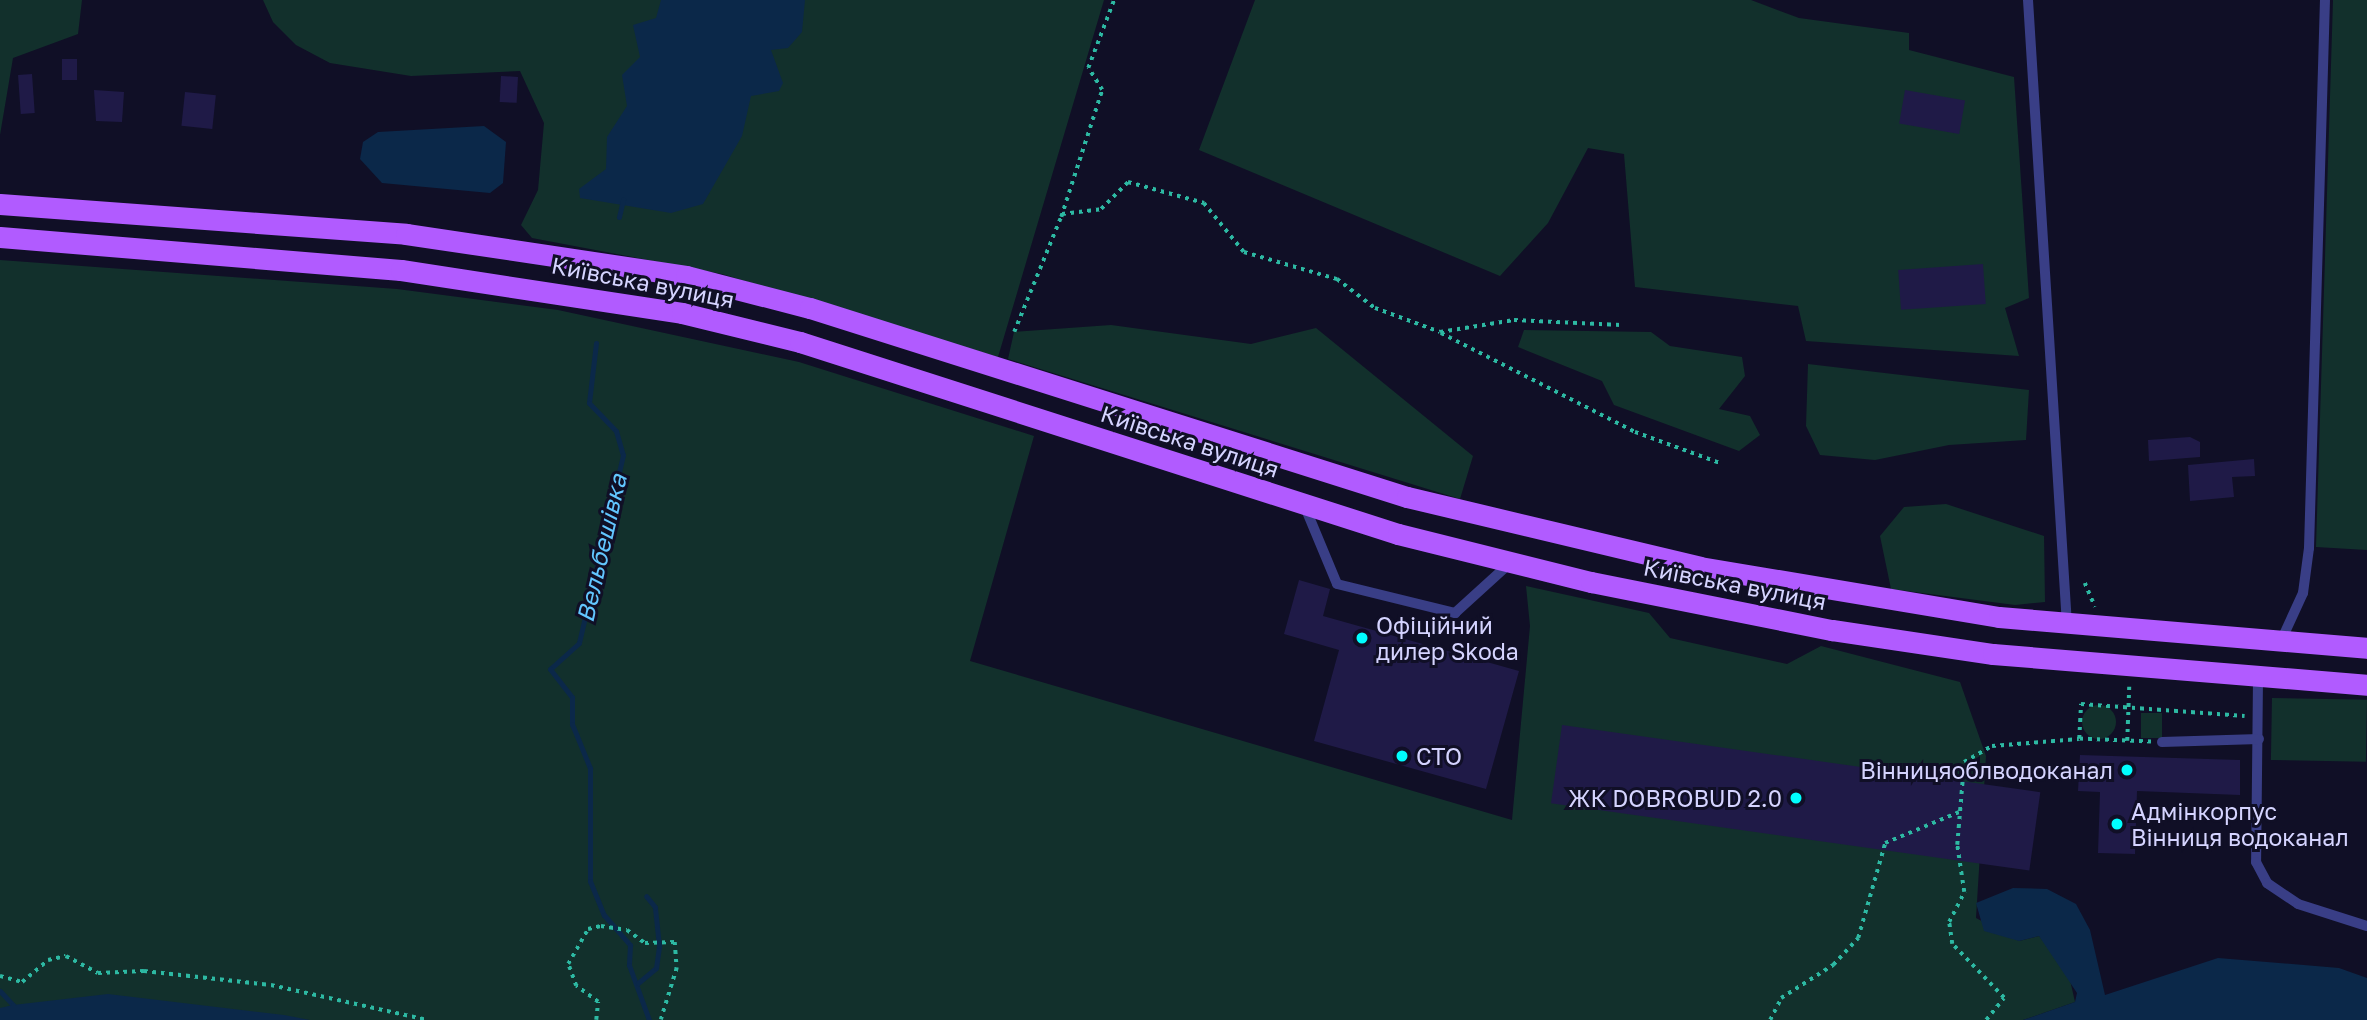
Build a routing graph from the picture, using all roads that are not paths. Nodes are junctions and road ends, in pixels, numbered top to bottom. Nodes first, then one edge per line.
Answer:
1 (2028, 0) edge
2 (2325, 0) edge
3 (0, 204) edge
4 (0, 237) edge
5 (593, 259) junction
6 (587, 296) junction
7 (1305, 506) junction
8 (1510, 562) junction
9 (1700, 566) junction
10 (1691, 604) junction
11 (1935, 607) junction
12 (2067, 625) junction
13 (1930, 645) junction
14 (2280, 645) junction
15 (2367, 648) edge
16 (2258, 680) junction
17 (2367, 685) edge
18 (2259, 739) junction
19 (2162, 743) road end
20 (2367, 926) edge

1 - 12 lane
2 - 14 lane
3 - 5 main road, Київська вулиця
4 - 6 main road, Київська вулиця
5 - 6 main road
5 - 9 main road, Київська вулиця
6 - 7 main road, Київська вулиця
7 - 8 main road, Київська вулиця
7 - 8 lane
8 - 10 main road, Київська вулиця
9 - 10 main road
9 - 11 main road, Київська вулиця
10 - 13 main road, Київська вулиця
11 - 12 main road, Київська вулиця
11 - 13 main road
12 - 14 main road, Київська вулиця
13 - 16 main road, Київська вулиця
14 - 15 main road, Київська вулиця
16 - 17 main road, Київська вулиця
16 - 18 lane
18 - 19 lane
18 - 20 lane

